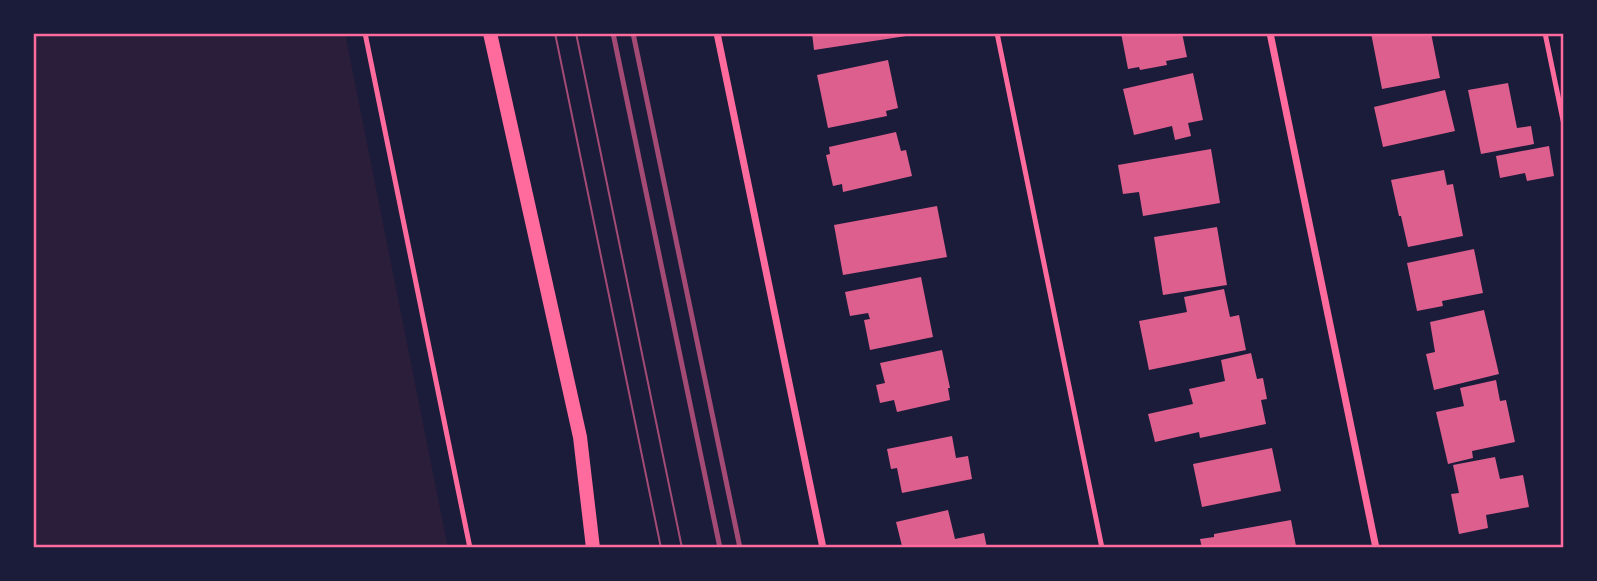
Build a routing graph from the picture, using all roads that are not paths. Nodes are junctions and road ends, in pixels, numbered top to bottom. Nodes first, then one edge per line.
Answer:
1 (365, 33) edge
2 (490, 33) edge
3 (717, 33) edge
4 (997, 33) edge
5 (1270, 33) edge
6 (1545, 33) edge
7 (1564, 125) edge
8 (470, 548) edge
9 (593, 548) edge
10 (823, 548) edge
11 (1102, 548) edge
12 (1376, 548) edge

1 - 8 lane
2 - 9 main road
3 - 10 street
4 - 11 lane
5 - 12 street
6 - 7 lane

